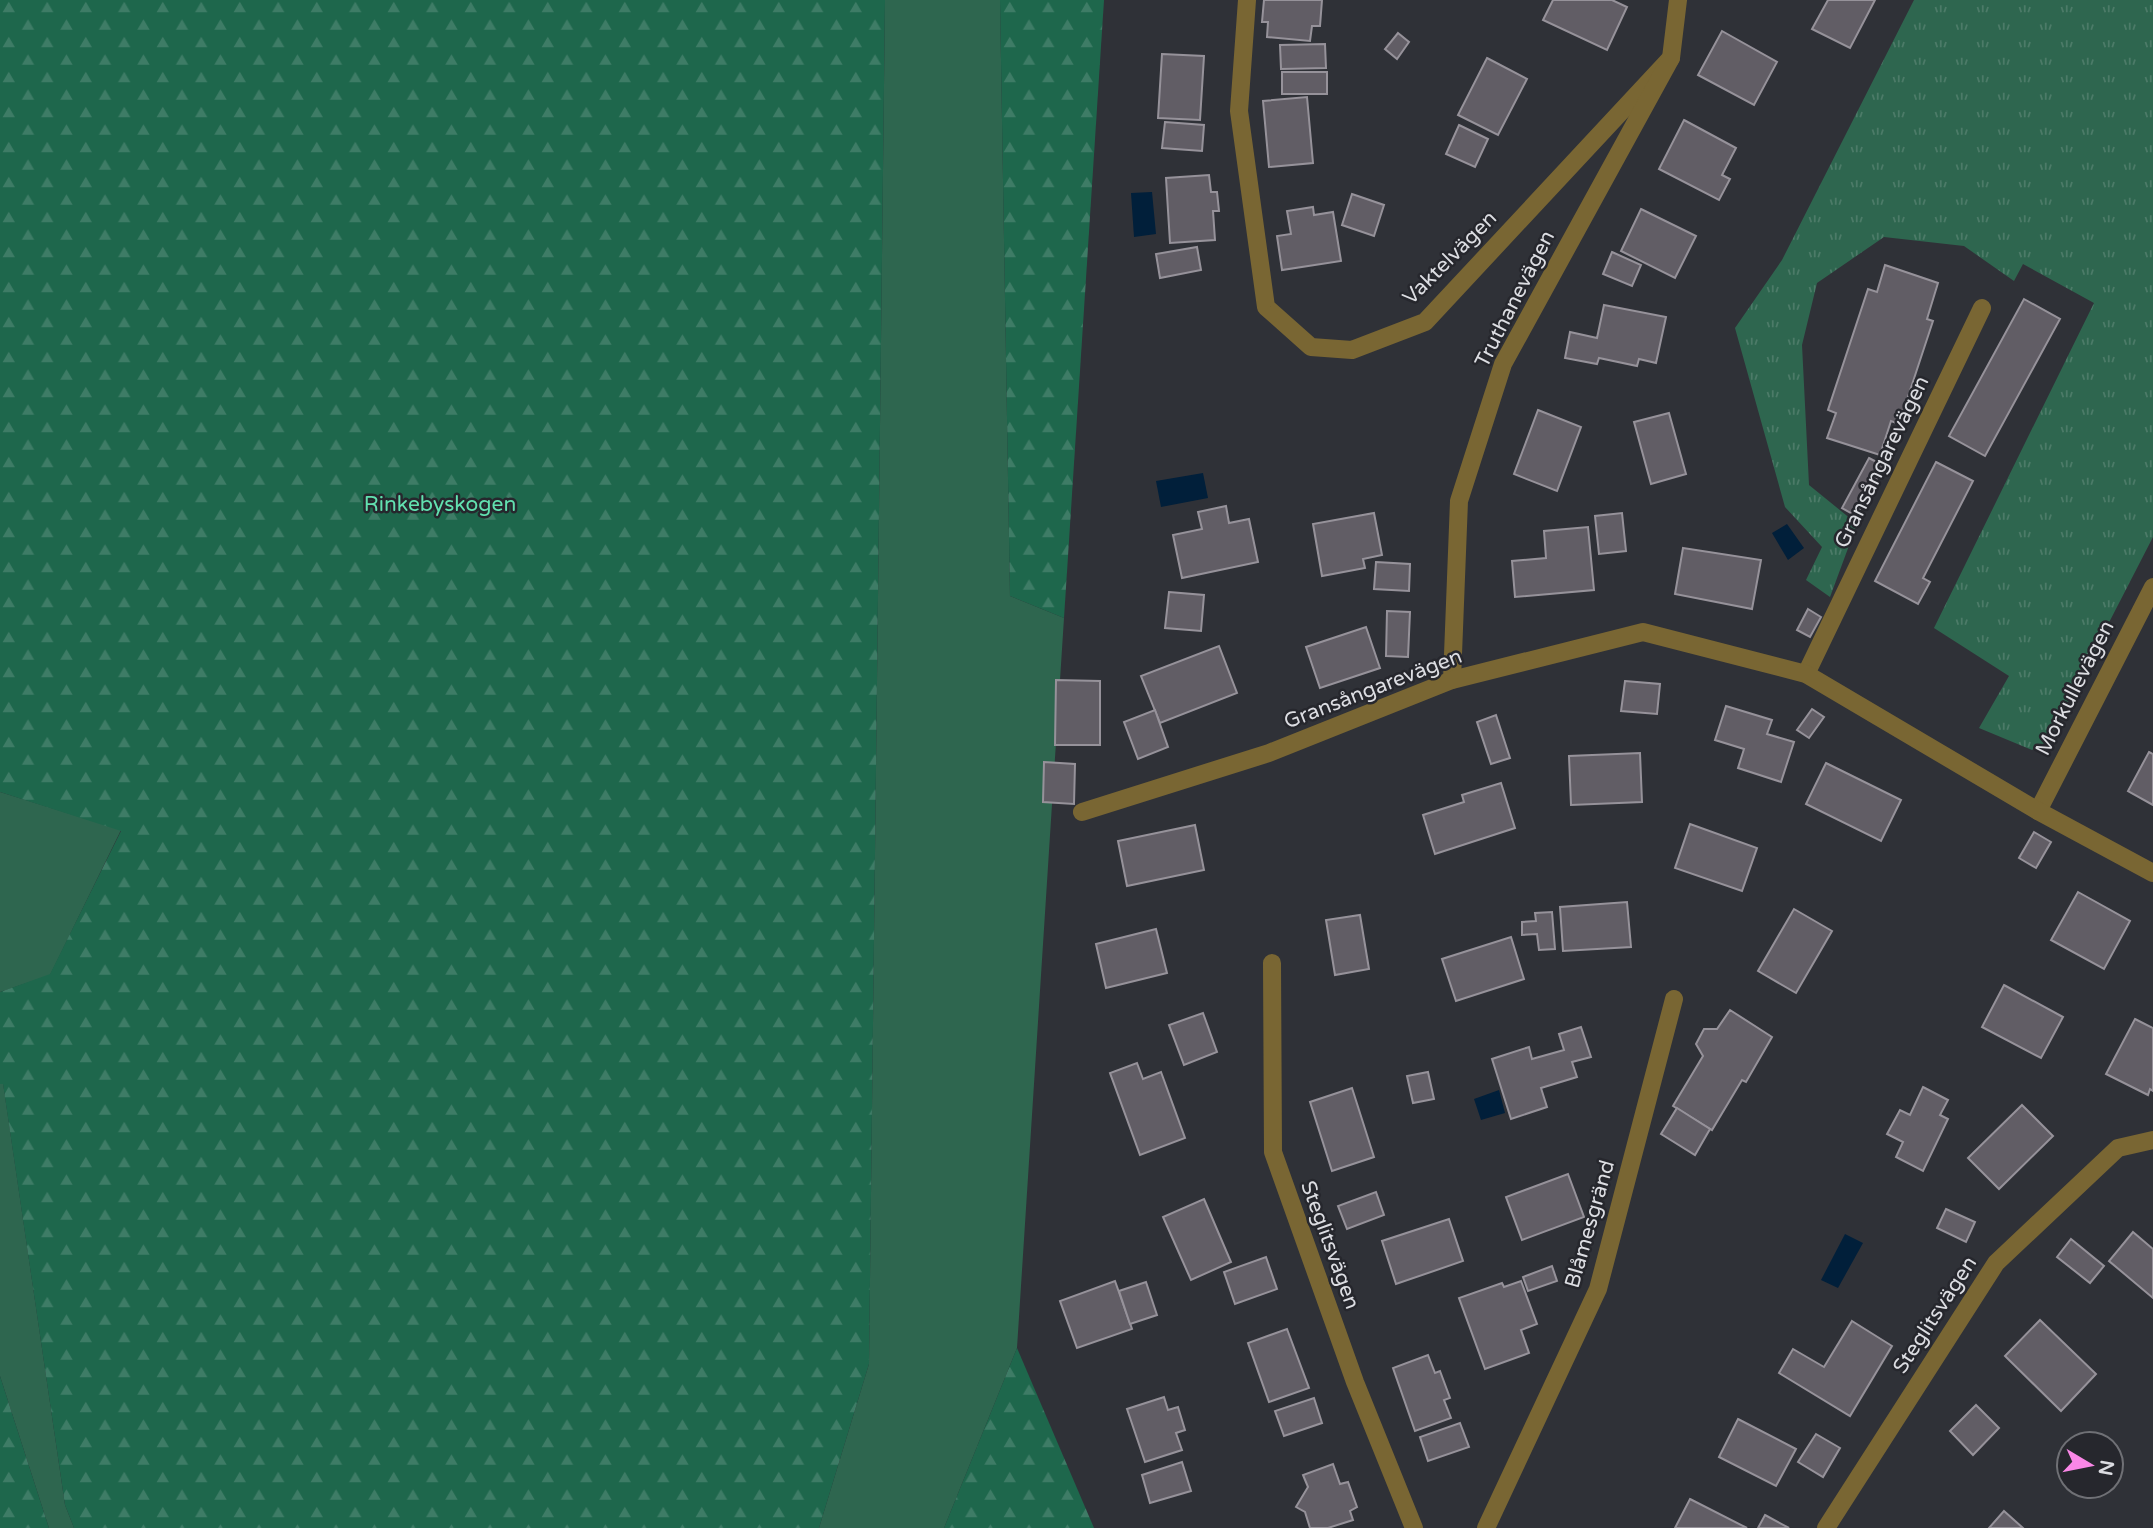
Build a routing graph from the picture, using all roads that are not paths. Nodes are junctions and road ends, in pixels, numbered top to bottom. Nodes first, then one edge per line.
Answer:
1 (1247, 0) edge
2 (1678, 0) edge
3 (1671, 58) junction
4 (1982, 308) dead end
5 (2153, 587) edge
6 (1805, 674) junction
7 (1452, 680) junction
8 (2038, 811) junction
9 (1082, 813) dead end
10 (2153, 873) edge
11 (1272, 963) dead end
12 (1674, 999) dead end
13 (2153, 1140) edge
14 (1414, 1528) edge
15 (1486, 1528) edge
16 (1826, 1528) edge

1 - 3 street, Vaktelvägen
2 - 3 street, Truthanevägen
3 - 7 street, Truthanevägen
4 - 6 street, Gransångarevägen
5 - 8 street, Morkullevägen
6 - 7 street, Gransångarevägen
6 - 8 street, Gransångarevägen
7 - 9 street, Gransångarevägen
8 - 10 street, Gransångarevägen
11 - 14 street, Steglitsvägen
12 - 15 street, Blåmesgränd
13 - 16 street, Steglitsvägen

